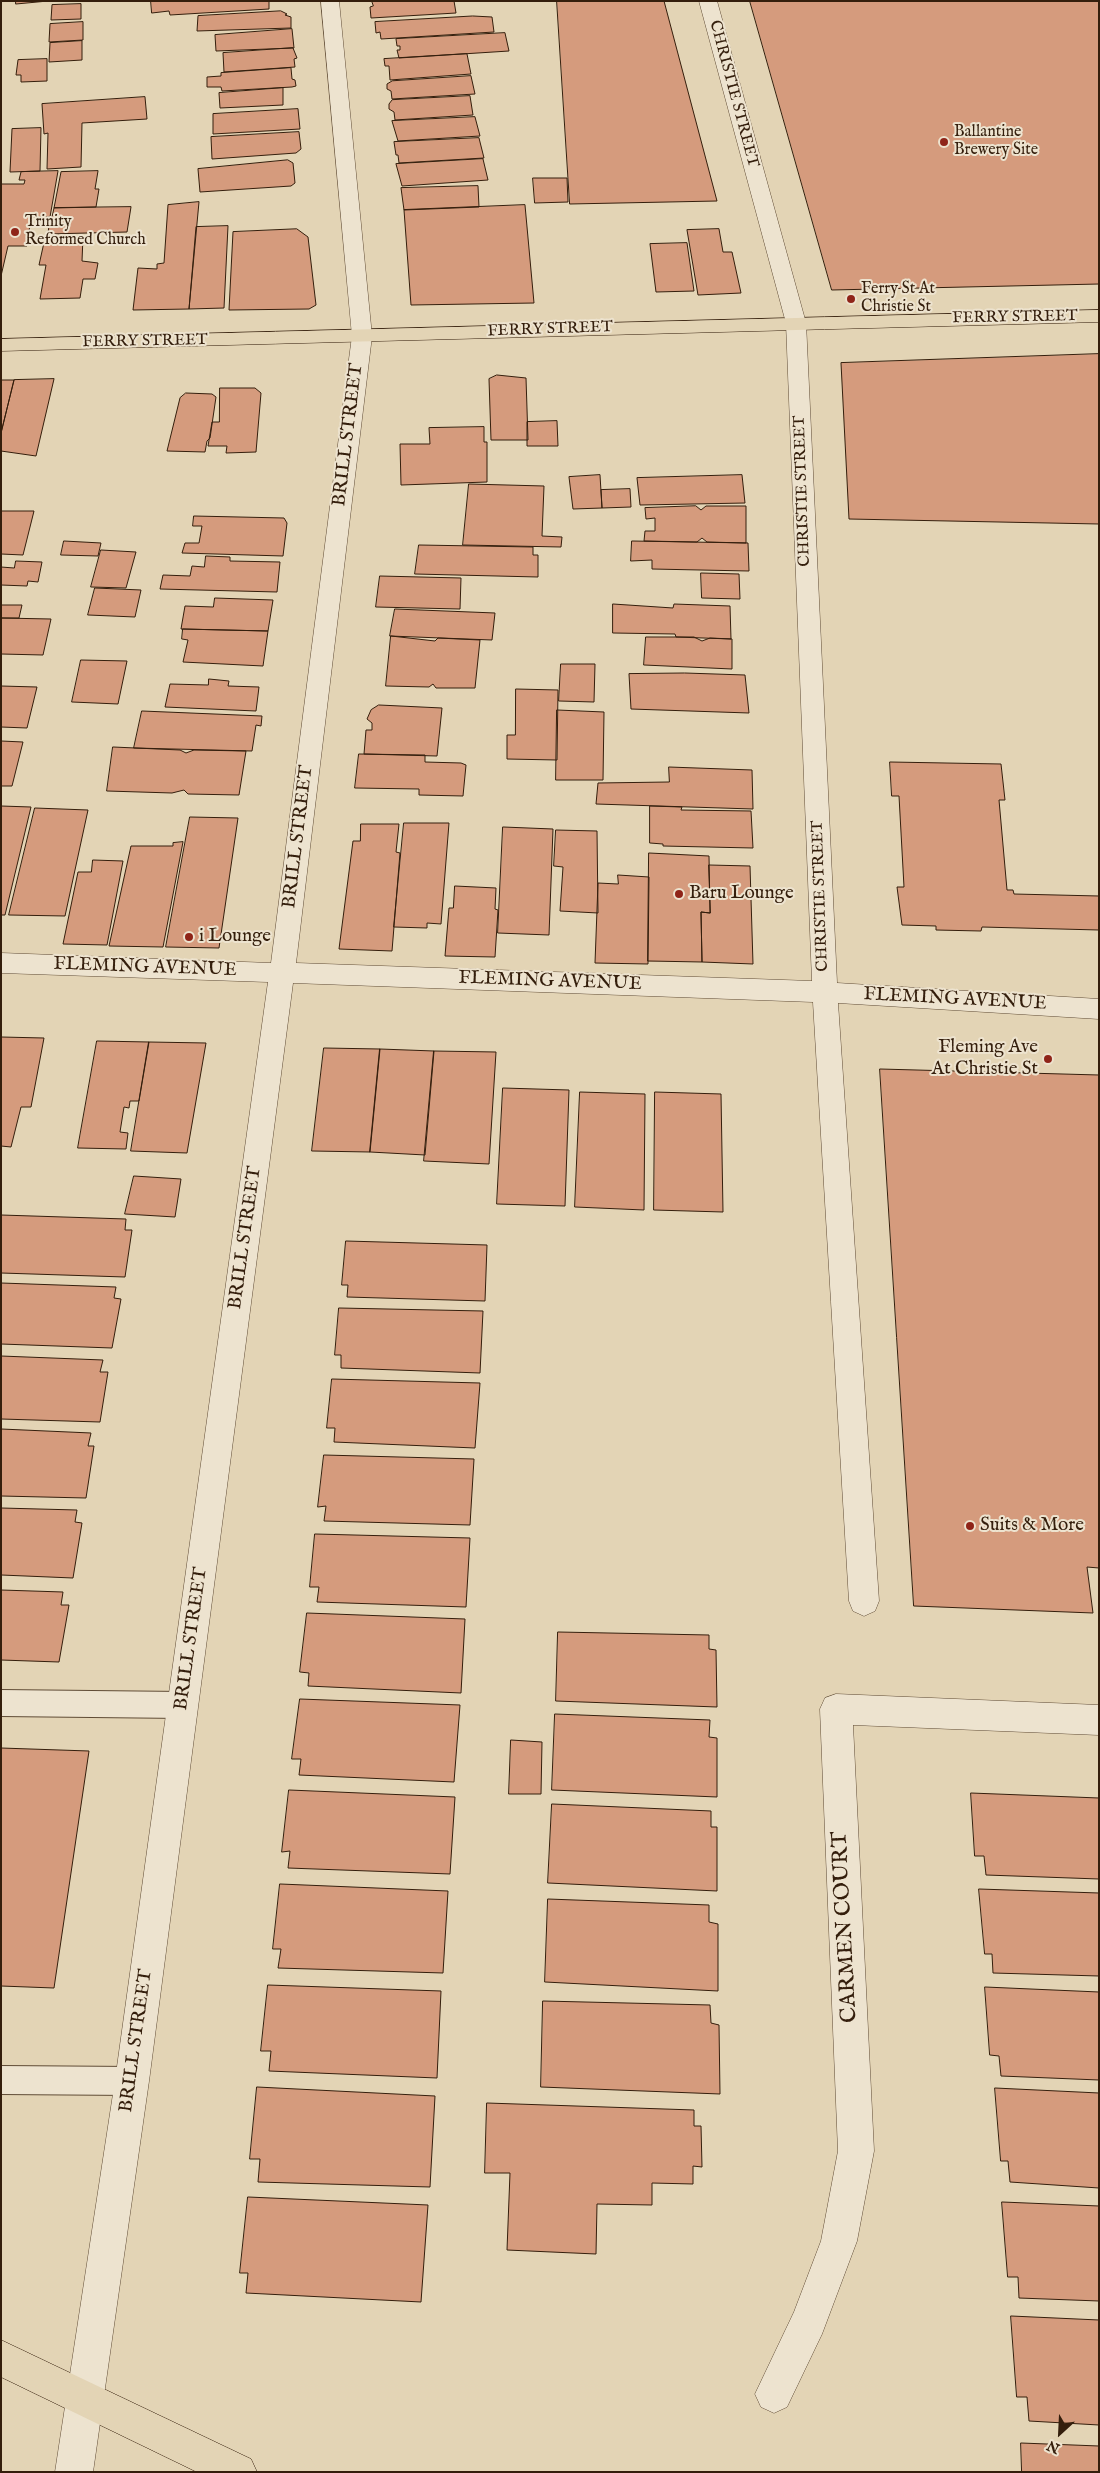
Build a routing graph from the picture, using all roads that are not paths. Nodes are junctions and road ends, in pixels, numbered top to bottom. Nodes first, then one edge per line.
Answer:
1 (330, 1) edge
2 (708, 1) edge
3 (1099, 316) edge
4 (796, 322) junction
5 (362, 336) junction
6 (1, 346) edge
7 (1, 963) edge
8 (282, 973) junction
9 (825, 992) junction
10 (1099, 1008) edge
11 (864, 1601) dead end
12 (1, 1703) edge
13 (183, 1704) junction
14 (1099, 1720) edge
15 (1, 2080) edge
16 (132, 2081) junction
17 (1, 2358) edge
18 (774, 2394) dead end
19 (84, 2398) junction
20 (74, 2472) edge
21 (238, 2472) edge

1 - 5 street, BRILL STREET
2 - 4 street, CHRISTIE STREET
3 - 4 main road, FERRY STREET
4 - 5 main road, FERRY STREET
4 - 9 street, CHRISTIE STREET
5 - 6 main road, FERRY STREET
5 - 8 street, BRILL STREET
7 - 8 street, FLEMING AVENUE
8 - 9 street, FLEMING AVENUE
8 - 13 street, BRILL STREET
9 - 10 street, FLEMING AVENUE
9 - 11 street, CHRISTIE STREET
12 - 13 lane
13 - 16 street, BRILL STREET
14 - 18 street, CARMEN COURT
15 - 16 lane
16 - 19 street, BRILL STREET
17 - 19 main road
19 - 20 street, BRILL STREET
19 - 21 main road

